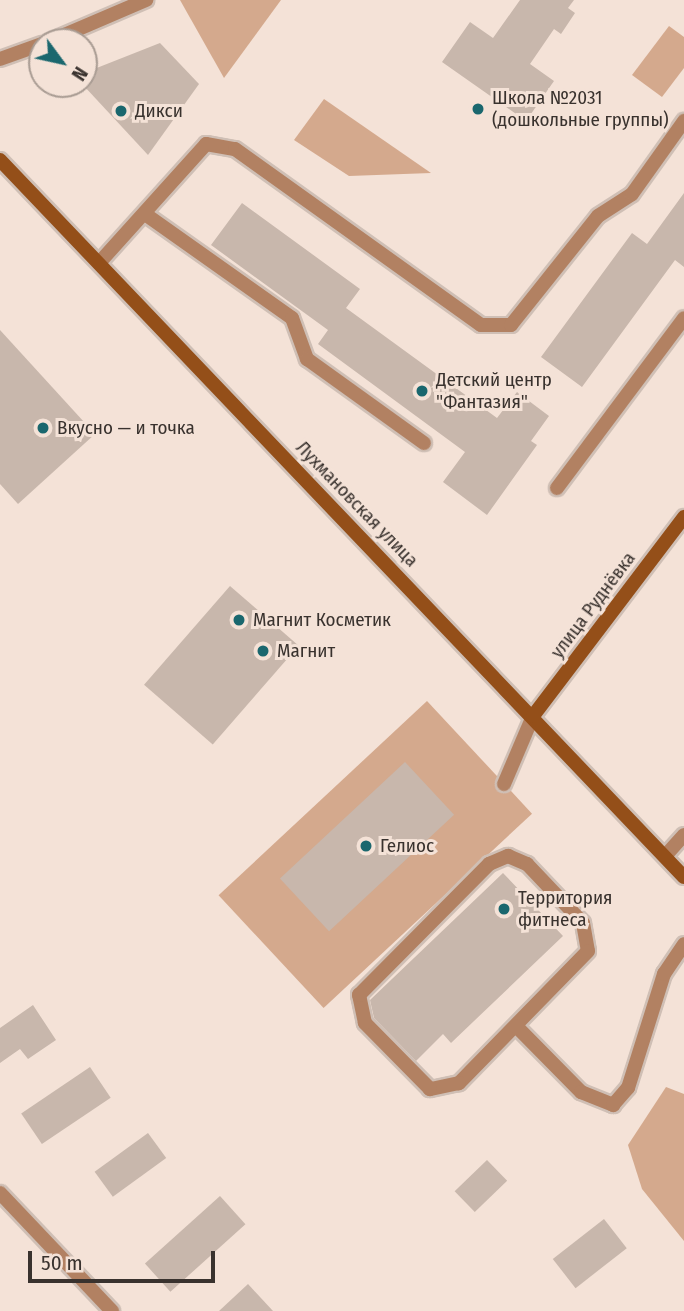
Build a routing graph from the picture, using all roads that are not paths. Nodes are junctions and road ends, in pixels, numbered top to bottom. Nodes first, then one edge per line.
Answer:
1 (146, 0) edge
2 (81, 28) edge
3 (28, 49) edge
4 (0, 59) edge
5 (684, 121) edge
6 (0, 160) edge
7 (145, 214) junction
8 (99, 263) junction
9 (684, 318) edge
10 (424, 443) dead end
11 (557, 488) dead end
12 (684, 517) edge
13 (533, 716) junction
14 (504, 784) dead end
15 (684, 835) edge
16 (666, 855) junction
17 (684, 877) edge
18 (684, 944) edge
19 (516, 1026) junction
20 (0, 1193) edge
21 (112, 1311) edge

1 - 2 street
3 - 4 street
5 - 7 street
6 - 8 street, Лухмановская улица
7 - 8 street
7 - 10 street
8 - 13 street, Лухмановская улица
9 - 11 street
12 - 13 street, улица Руднёвка
13 - 14 street
13 - 16 street, Лухмановская улица
15 - 16 street
16 - 17 street, Лухмановская улица
18 - 19 street
19 - 19 street
20 - 21 street

